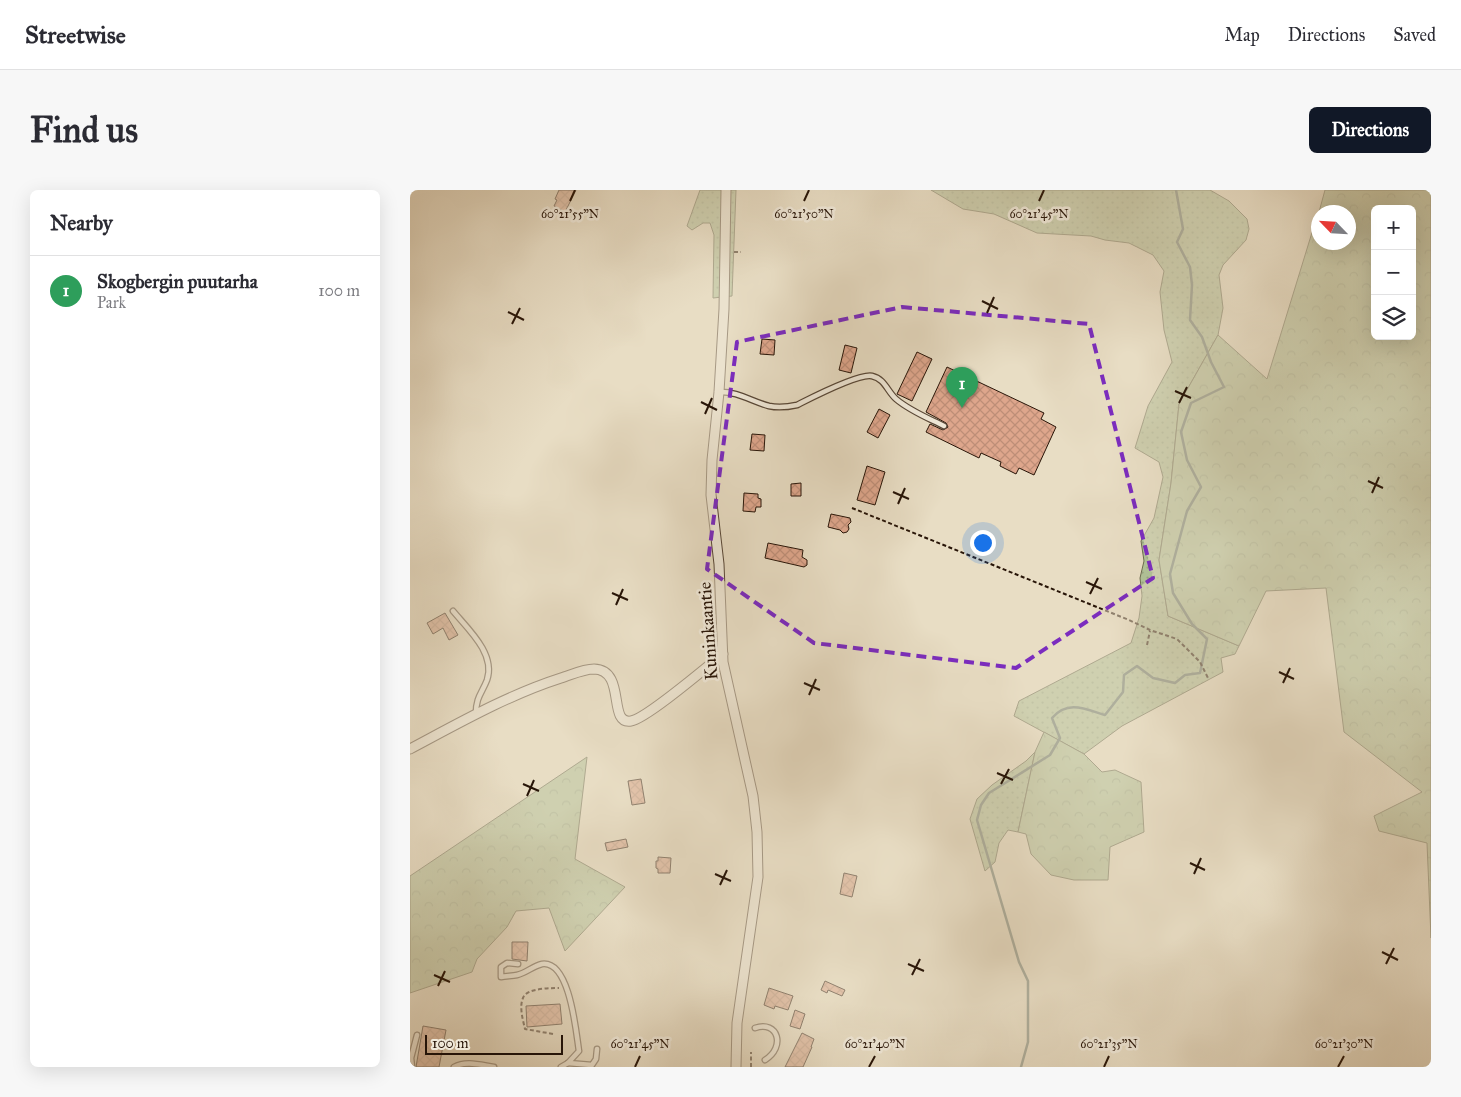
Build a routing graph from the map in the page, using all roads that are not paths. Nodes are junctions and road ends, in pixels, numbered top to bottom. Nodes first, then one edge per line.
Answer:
1 (726, 190) edge
2 (720, 392) junction
3 (944, 426) dead end
4 (453, 611) dead end
5 (722, 654) junction
6 (476, 714) junction
7 (410, 748) edge
8 (518, 964) dead end
9 (755, 1028) dead end
10 (417, 1035) dead end
11 (597, 1049) dead end
12 (765, 1060) dead end
13 (568, 1063) junction
14 (412, 1067) edge
15 (454, 1067) edge
16 (494, 1067) edge
17 (561, 1067) edge
18 (736, 1067) edge

1 - 2 street, Kuninkaantie
2 - 3 lane
2 - 5 street, Kuninkaantie
4 - 6 lane
5 - 6 street
5 - 18 street, Kuninkaantie
6 - 7 street
8 - 13 lane
9 - 12 lane
10 - 14 lane
11 - 13 lane
13 - 17 lane
15 - 16 lane

